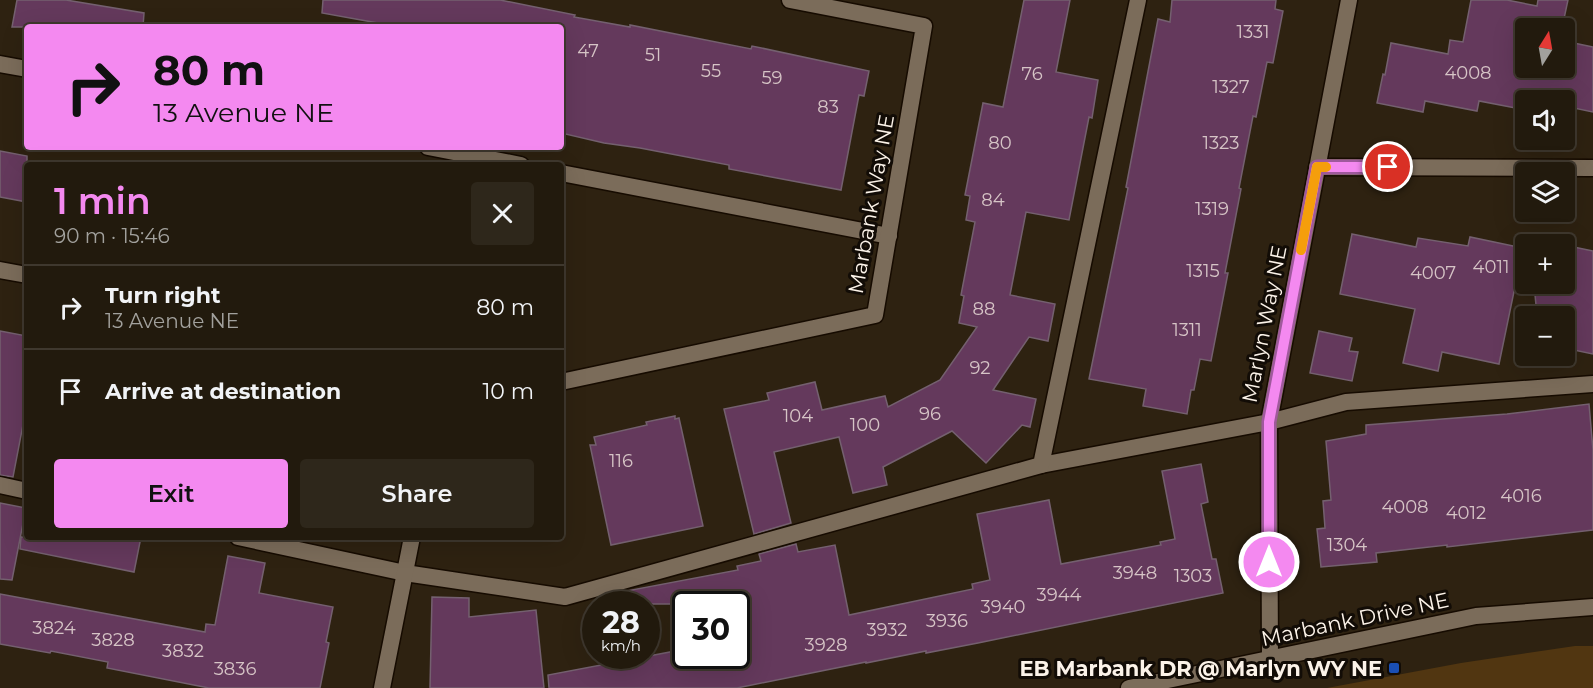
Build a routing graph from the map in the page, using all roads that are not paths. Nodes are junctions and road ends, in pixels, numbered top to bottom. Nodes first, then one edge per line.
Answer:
1 (790, 0) edge
2 (1138, 0) edge
3 (1349, 0) edge
4 (0, 64) edge
5 (24, 68) edge
6 (444, 150) edge
7 (506, 162) edge
8 (1317, 167) junction
9 (1593, 168) edge
10 (564, 174) edge
11 (889, 236) junction
12 (0, 270) edge
13 (24, 274) edge
14 (564, 381) edge
15 (1593, 384) edge
16 (1269, 422) junction
17 (1041, 465) junction
18 (0, 485) edge
19 (24, 490) edge
20 (252, 540) edge
21 (411, 540) edge
22 (405, 573) junction
23 (1593, 607) edge
24 (1270, 660) junction
25 (382, 688) edge
26 (1129, 688) edge

1 - 11 street, Marbank Way NE
2 - 17 street
3 - 8 street, Marlyn Way NE
4 - 5 street
6 - 7 street
8 - 9 street
8 - 16 street, Marlyn Way NE
10 - 11 street
11 - 14 street, Marbank Way NE
12 - 13 street
15 - 16 street
16 - 17 street
16 - 24 street, Marlyn Way NE
17 - 22 street
18 - 19 street
20 - 22 street
21 - 22 street
22 - 25 street
23 - 24 street, Marbank Drive NE
24 - 26 street, Marbank Drive NE

